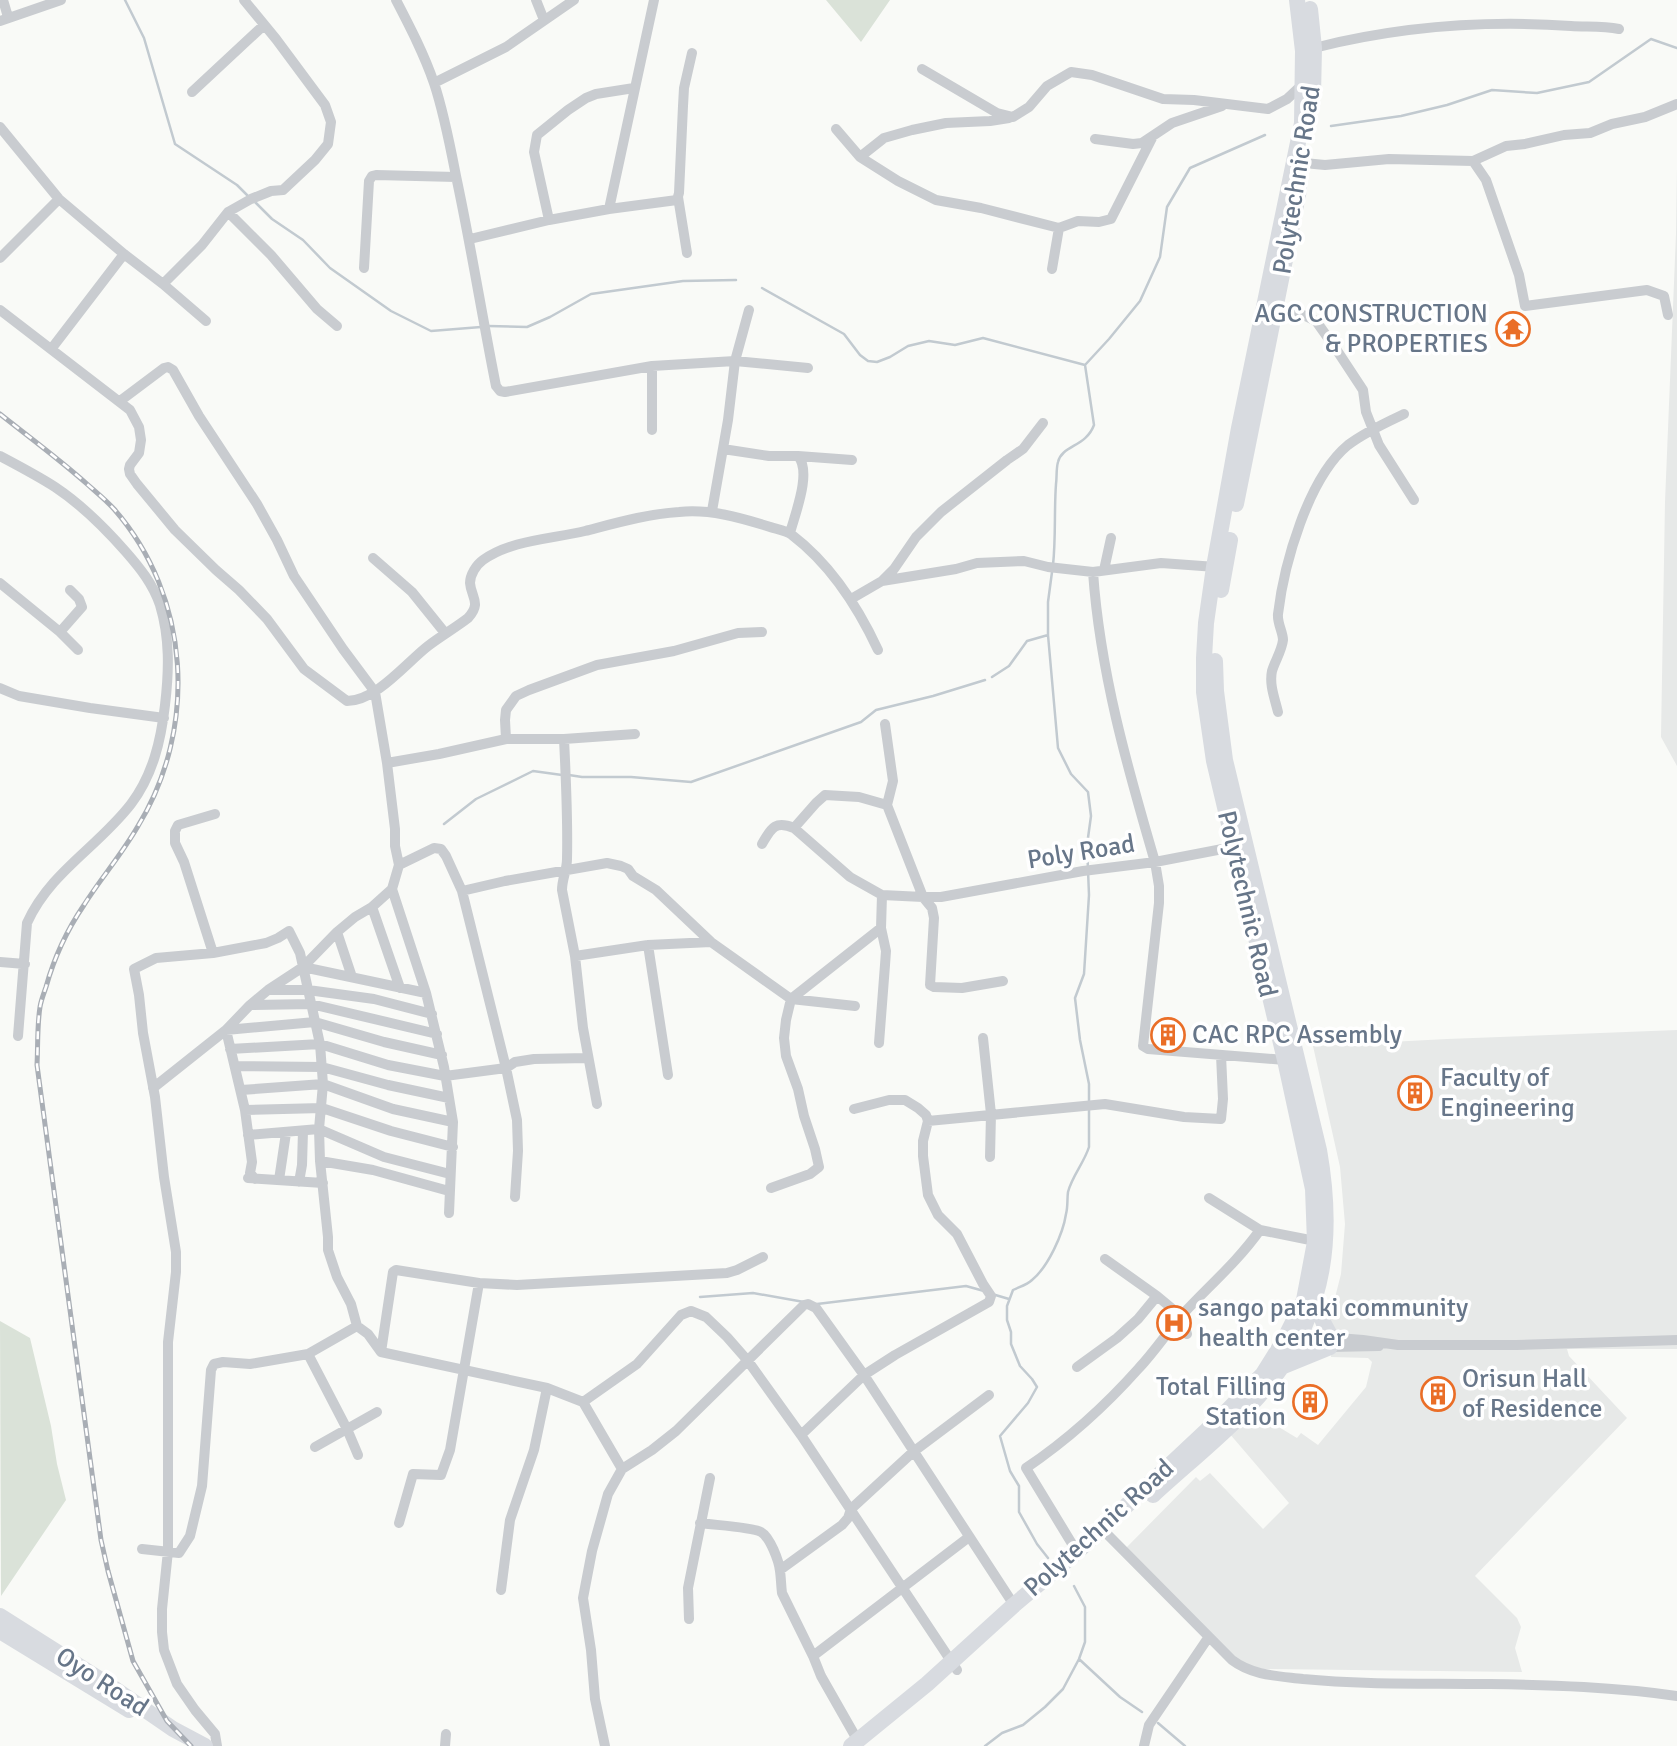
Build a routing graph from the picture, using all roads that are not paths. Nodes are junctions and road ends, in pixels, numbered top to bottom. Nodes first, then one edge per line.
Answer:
1 (3, 0) edge
2 (61, 0) edge
3 (244, 0) edge
4 (396, 0) edge
5 (536, 0) edge
6 (574, 0) edge
7 (654, 0) edge
8 (1297, 0) edge
9 (1308, 0) edge
10 (4, 19) edge
11 (544, 20) junction
12 (264, 25) junction
13 (1619, 29) dead end
14 (1314, 48) junction
15 (692, 53) dead end
16 (922, 69) dead end
17 (434, 83) junction
18 (1303, 85) junction
19 (634, 88) junction
20 (192, 92) dead end
21 (1677, 104) edge
22 (1226, 105) junction
23 (1013, 117) junction
24 (0, 127) edge
25 (836, 129) dead end
26 (1153, 136) junction
27 (1095, 139) dead end
28 (860, 157) junction
29 (1473, 161) junction
30 (1304, 163) junction
31 (456, 177) junction
32 (678, 197) junction
33 (59, 199) junction
34 (609, 209) junction
35 (228, 212) junction
36 (549, 220) junction
37 (1059, 228) junction
38 (470, 239) junction
39 (687, 253) dead end
40 (124, 254) junction
41 (0, 258) edge
42 (364, 268) dead end
43 (1052, 269) dead end
44 (163, 284) junction
45 (1276, 307) junction
46 (0, 310) edge
47 (749, 310) dead end
48 (1668, 315) dead end
49 (206, 321) dead end
50 (337, 326) dead end
51 (51, 348) junction
52 (735, 361) junction
53 (652, 366) junction
54 (808, 368) dead end
55 (120, 401) junction
56 (1404, 414) dead end
57 (1043, 423) dead end
58 (1372, 429) junction
59 (652, 430) dead end
60 (723, 449) junction
61 (0, 456) edge
62 (798, 456) junction
63 (852, 460) dead end
64 (1414, 500) dead end
65 (712, 511) junction
66 (790, 533) junction
67 (1111, 538) dead end
68 (373, 558) dead end
69 (1219, 568) junction
70 (1098, 571) junction
71 (882, 581) junction
72 (0, 583) edge
73 (70, 590) dead end
74 (851, 599) junction
75 (60, 632) junction
76 (762, 632) dead end
77 (445, 634) junction
78 (78, 650) dead end
79 (878, 650) dead end
80 (0, 688) edge
81 (374, 692) junction
82 (1278, 712) dead end
83 (163, 718) junction
84 (885, 724) dead end
85 (635, 734) dead end
86 (506, 739) junction
87 (564, 739) junction
88 (387, 763) junction
89 (887, 805) junction
90 (215, 814) dead end
91 (794, 828) junction
92 (762, 844) dead end
93 (1240, 845) junction
94 (1155, 862) junction
95 (399, 865) junction
96 (567, 871) junction
97 (392, 890) junction
98 (462, 891) junction
99 (882, 895) junction
100 (923, 897) junction
101 (372, 907) junction
102 (881, 928) junction
103 (337, 932) junction
104 (711, 942) junction
105 (648, 945) junction
106 (213, 953) junction
107 (575, 956) junction
108 (0, 962) edge
109 (25, 964) junction
110 (303, 967) junction
111 (352, 977) junction
112 (1003, 981) dead end
113 (400, 988) junction
114 (268, 990) junction
115 (308, 990) junction
116 (426, 993) junction
117 (791, 999) junction
118 (311, 1004) junction
119 (250, 1005) junction
120 (855, 1006) dead end
121 (432, 1014) junction
122 (1280, 1017) junction
123 (315, 1022) junction
124 (226, 1030) junction
125 (437, 1034) junction
126 (18, 1036) dead end
127 (983, 1038) dead end
128 (879, 1043) dead end
129 (320, 1044) junction
130 (230, 1049) junction
131 (442, 1055) junction
132 (1221, 1055) junction
133 (588, 1058) junction
134 (1284, 1060) junction
135 (236, 1066) junction
136 (322, 1067) junction
137 (506, 1068) junction
138 (668, 1075) dead end
139 (445, 1076) junction
140 (323, 1084) junction
141 (153, 1088) junction
142 (241, 1090) junction
143 (449, 1098) junction
144 (597, 1104) dead end
145 (321, 1108) junction
146 (854, 1109) dead end
147 (245, 1110) junction
148 (990, 1114) junction
149 (928, 1121) junction
150 (453, 1122) junction
151 (319, 1129) junction
152 (303, 1131) junction
153 (286, 1133) junction
154 (248, 1135) junction
155 (453, 1147) junction
156 (990, 1157) dead end
157 (320, 1161) junction
158 (450, 1174) junction
159 (279, 1180) junction
160 (299, 1182) junction
161 (323, 1183) junction
162 (771, 1188) dead end
163 (449, 1191) junction
164 (516, 1197) dead end
165 (1209, 1198) dead end
166 (449, 1213) dead end
167 (1260, 1230) junction
168 (1321, 1242) junction
169 (763, 1257) dead end
170 (1105, 1259) dead end
171 (479, 1283) junction
172 (1157, 1296) junction
173 (1315, 1300) junction
174 (1181, 1316) junction
175 (357, 1326) junction
176 (1187, 1334) dead end
177 (1298, 1339) junction
178 (1677, 1340) edge
179 (1331, 1342) junction
180 (381, 1352) junction
181 (307, 1354) junction
182 (748, 1361) junction
183 (1077, 1367) dead end
184 (1282, 1367) junction
185 (464, 1370) junction
186 (864, 1376) junction
187 (547, 1388) junction
188 (989, 1395) dead end
189 (583, 1402) junction
190 (377, 1412) dead end
191 (347, 1429) junction
192 (801, 1435) junction
193 (315, 1447) dead end
194 (913, 1452) junction
195 (358, 1455) dead end
196 (622, 1469) junction
197 (710, 1478) dead end
198 (851, 1509) junction
199 (399, 1523) dead end
200 (701, 1523) junction
201 (1108, 1535) junction
202 (969, 1537) junction
203 (1086, 1547) junction
204 (142, 1549) dead end
205 (168, 1550) junction
206 (780, 1570) junction
207 (901, 1588) junction
208 (501, 1590) dead end
209 (1014, 1605) junction
210 (0, 1616) edge
211 (689, 1619) dead end
212 (0, 1631) edge
213 (1208, 1638) junction
214 (813, 1656) junction
215 (954, 1666) junction
216 (1677, 1696) edge
217 (446, 1734) dead end
218 (859, 1744) edge
219 (187, 1746) edge
220 (205, 1746) edge
221 (217, 1746) edge
222 (445, 1746) edge
223 (605, 1746) edge
224 (1144, 1746) edge

1 - 10 street
2 - 10 street
3 - 12 street
4 - 17 street
5 - 11 street
6 - 11 street
7 - 19 street
8 - 18 main road, Polytechnic Road
9 - 14 main road, Polytechnic Road
11 - 17 street
12 - 20 street
12 - 35 street
13 - 14 street
14 - 30 main road, Polytechnic Road
15 - 32 street
16 - 23 street
17 - 31 street
18 - 22 street
18 - 69 main road, Polytechnic Road
19 - 34 street
19 - 36 street
21 - 29 street
22 - 23 street
22 - 26 street
23 - 28 street
24 - 33 street
25 - 28 street
26 - 27 street
26 - 37 street
28 - 37 street
29 - 30 street
29 - 48 street
30 - 45 main road, Polytechnic Road
31 - 38 street
31 - 42 street
32 - 34 street
32 - 39 street
33 - 40 street
33 - 41 street
34 - 36 street
35 - 44 street
35 - 50 street
36 - 38 street
37 - 43 street
38 - 53 street
40 - 44 street
40 - 51 street
44 - 49 street
45 - 58 street
45 - 69 main road, Polytechnic Road
46 - 51 street
47 - 52 street
51 - 55 street
52 - 53 street
52 - 54 street
52 - 60 street
53 - 59 street
55 - 81 street
55 - 81 street
56 - 58 street
57 - 71 street
58 - 64 street
58 - 82 street
60 - 62 street
60 - 65 street
61 - 83 street
62 - 63 street
62 - 66 street
65 - 66 street
65 - 77 street
66 - 74 street
67 - 70 street
68 - 77 street
69 - 70 street
69 - 93 main road, Polytechnic Road
70 - 71 street
70 - 94 street
71 - 74 street
72 - 75 street
73 - 75 street
74 - 79 street
75 - 78 street
76 - 86 street
77 - 81 street
80 - 83 street
81 - 88 street
83 - 109 street
84 - 89 street
85 - 87 street
86 - 87 street
86 - 88 street
87 - 96 street
88 - 95 street
89 - 91 street
89 - 100 street
90 - 106 street
91 - 92 street
91 - 99 street
93 - 94 street, Poly Road
93 - 122 main road, Polytechnic Road
94 - 100 street, Poly Road
94 - 132 street
95 - 97 street
95 - 98 street
96 - 98 street
96 - 104 street
96 - 107 street
97 - 101 street
97 - 116 street
98 - 137 street
99 - 100 street, Poly Road
99 - 102 street
100 - 112 street
101 - 103 street
101 - 113 street
102 - 117 street
102 - 128 street
103 - 110 street
103 - 111 street
104 - 105 street
104 - 117 street
105 - 107 street
105 - 138 street
106 - 110 street
106 - 141 street
107 - 133 street
108 - 109 street
109 - 126 street
110 - 111 street
110 - 114 street
110 - 115 street
111 - 113 street
113 - 116 street
114 - 115 street
114 - 119 street
115 - 118 street
115 - 121 street
116 - 121 street
117 - 120 street
117 - 162 street
118 - 119 street
118 - 123 street
118 - 125 street
119 - 124 street
121 - 125 street
122 - 134 main road, Polytechnic Road
122 - 168 main road, Polytechnic Road
123 - 124 street
123 - 129 street
123 - 131 street
124 - 130 street
124 - 141 street
125 - 131 street
127 - 148 street
129 - 130 street
129 - 136 street
129 - 139 street
130 - 135 street
131 - 139 street
132 - 134 street
132 - 148 street
133 - 137 street
133 - 144 street
134 - 168 main road, Polytechnic Road
135 - 136 street
135 - 142 street
136 - 140 street
136 - 143 street
137 - 139 street
137 - 164 street
139 - 143 street
140 - 142 street
140 - 145 street
140 - 150 street
141 - 205 street
142 - 147 street
143 - 150 street
145 - 147 street
145 - 151 street
145 - 155 street
146 - 149 street
147 - 154 street
148 - 149 street
148 - 156 street
149 - 186 street
150 - 155 street
151 - 152 street
151 - 157 street
151 - 158 street
152 - 153 street
152 - 160 street
153 - 154 street
153 - 159 street
154 - 159 street
155 - 158 street
157 - 161 street
157 - 163 street
158 - 163 street
159 - 160 street
160 - 161 street
161 - 175 street
163 - 166 street
165 - 167 street
167 - 168 street
167 - 174 street
168 - 173 main road, Polytechnic Road
168 - 203 main road, Polytechnic Road
169 - 171 street
170 - 172 street
171 - 180 street
171 - 185 street
172 - 174 street
172 - 183 street
173 - 177 main road, Polytechnic Road
173 - 179 main road
174 - 176 street
174 - 203 street
175 - 180 street
175 - 181 street
177 - 179 street
177 - 184 main road, Polytechnic Road
178 - 179 street
179 - 184 main road
180 - 185 street
181 - 191 street
181 - 205 street
182 - 186 street
182 - 189 street
182 - 192 street
182 - 196 street
184 - 201 main road, Polytechnic Road
185 - 187 street
185 - 199 street
186 - 192 street
186 - 194 street
187 - 189 street
187 - 208 street
188 - 194 street
189 - 196 street
190 - 191 street
191 - 193 street
191 - 195 street
192 - 198 street
194 - 198 street
194 - 202 street
196 - 223 street
197 - 200 street
198 - 206 street
198 - 207 street
200 - 206 street
200 - 211 street
201 - 203 main road, Polytechnic Road
201 - 213 street
202 - 207 street
202 - 209 street
203 - 209 main road, Polytechnic Road
203 - 215 main road, Polytechnic Road
204 - 205 street
205 - 221 street
206 - 214 street
207 - 214 street
207 - 215 street
209 - 215 main road, Polytechnic Road
210 - 220 main road, Oyo Road
212 - 219 main road, Oyo Road
213 - 216 street
213 - 224 street
214 - 218 street
215 - 218 main road, Polytechnic Road
217 - 222 street

